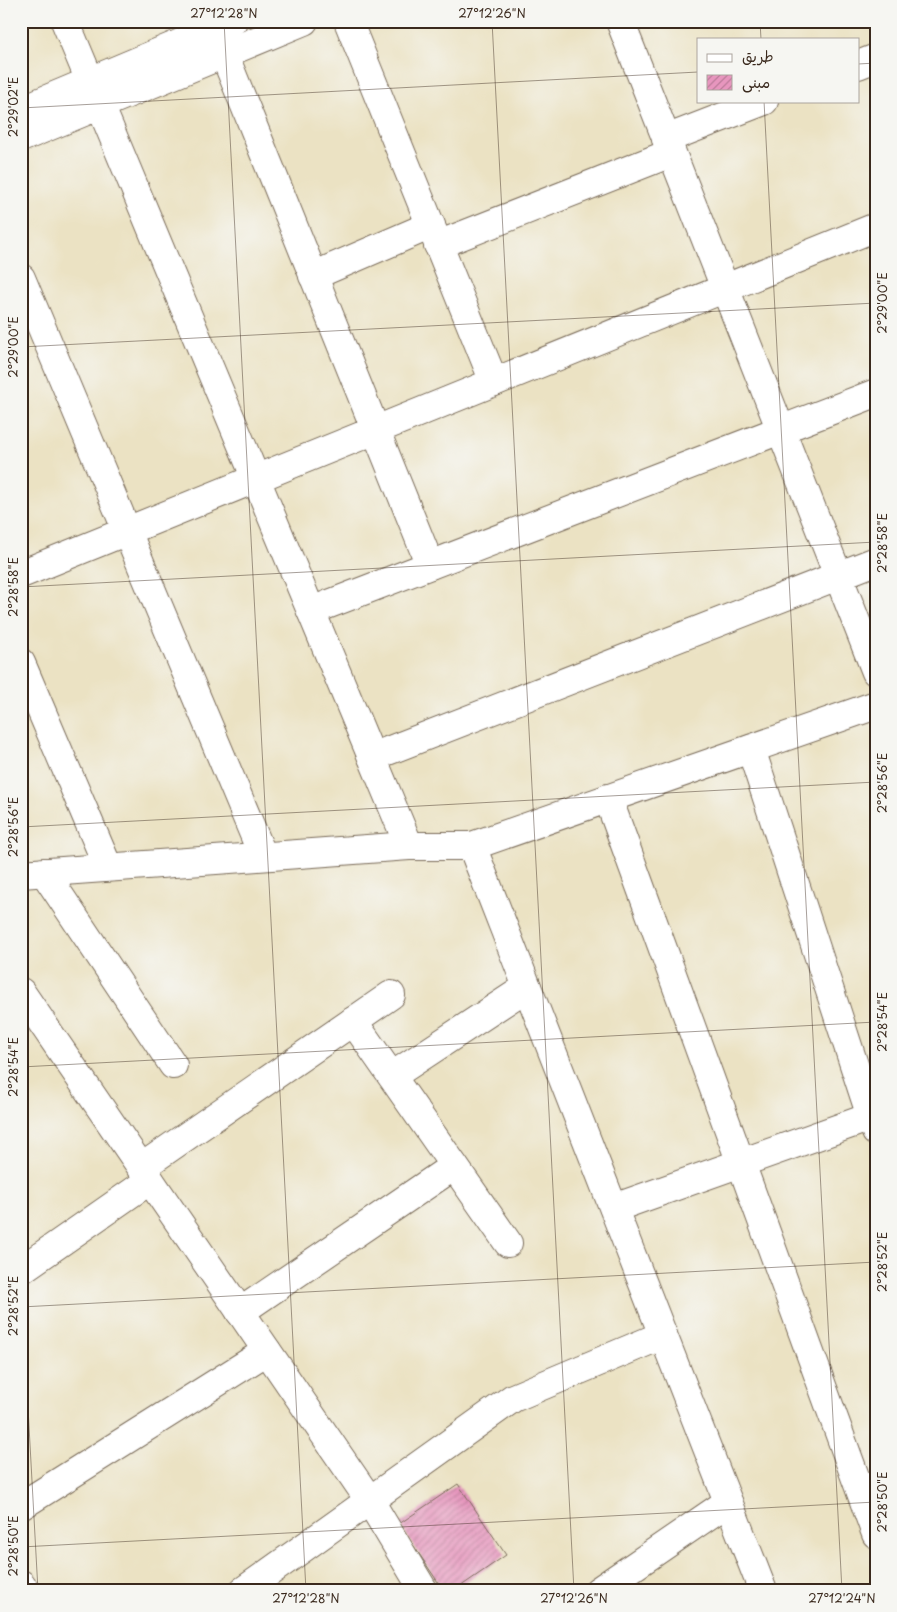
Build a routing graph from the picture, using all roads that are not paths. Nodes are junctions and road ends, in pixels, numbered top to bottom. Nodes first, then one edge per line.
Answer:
1 (65, 21) edge
2 (304, 21) edge
3 (348, 21) edge
4 (620, 21) edge
5 (223, 25) edge
6 (224, 54) junction
7 (876, 58) edge
8 (860, 64) edge
9 (95, 93) junction
10 (762, 102) edge
11 (21, 110) edge
12 (21, 138) edge
13 (669, 146) junction
14 (876, 227) edge
15 (435, 235) junction
16 (313, 276) junction
17 (21, 278) edge
18 (725, 288) junction
19 (494, 382) junction
20 (876, 393) edge
21 (375, 430) junction
22 (780, 430) junction
23 (256, 479) junction
24 (127, 531) junction
25 (876, 561) edge
26 (430, 565) junction
27 (21, 574) edge
28 (838, 575) junction
29 (311, 611) junction
30 (21, 663) edge
31 (876, 672) edge
32 (876, 706) edge
33 (751, 749) junction
34 (372, 757) junction
35 (608, 798) junction
36 (409, 846) junction
37 (472, 846) junction
38 (263, 856) junction
39 (108, 868) junction
40 (32, 873) edge
41 (527, 987) junction
42 (21, 992) edge
43 (391, 995) dead end
44 (353, 1021) junction
45 (173, 1065) dead end
46 (392, 1076) junction
47 (874, 1121) edge
48 (741, 1163) junction
49 (454, 1166) junction
50 (146, 1174) junction
51 (614, 1208) junction
52 (508, 1243) dead end
53 (24, 1264) edge
54 (240, 1312) junction
55 (663, 1335) junction
56 (267, 1351) junction
57 (370, 1501) junction
58 (728, 1502) junction
59 (21, 1506) edge
60 (876, 1534) edge
61 (21, 1584) edge
62 (606, 1588) edge
63 (26, 1591) edge
64 (243, 1591) edge
65 (424, 1591) edge
66 (763, 1591) edge

1 - 9 street
2 - 6 street
3 - 15 street
4 - 13 street
5 - 6 street
5 - 9 street
6 - 9 street
6 - 16 street
7 - 8 street
9 - 11 street
9 - 12 street
9 - 23 street
10 - 13 street
13 - 15 street
13 - 18 street
14 - 18 street
15 - 16 street
15 - 19 street
16 - 21 street
17 - 24 street
18 - 19 street
18 - 22 street
19 - 21 street
20 - 22 street
21 - 23 street
21 - 26 street
22 - 26 street
22 - 28 street
23 - 24 street
23 - 29 street
24 - 27 street
24 - 38 street
25 - 28 street
26 - 29 street
28 - 31 street
28 - 34 street
29 - 34 street
30 - 39 street
32 - 33 street
33 - 35 street
33 - 47 street
34 - 36 street
35 - 37 street
35 - 48 street
36 - 37 street
36 - 38 street
37 - 41 street
38 - 39 street
39 - 40 street
40 - 45 street
41 - 46 street
41 - 51 street
42 - 50 street
43 - 44 street
44 - 46 street
44 - 50 street
46 - 49 street
47 - 48 street
48 - 51 street
48 - 60 street
49 - 52 street
49 - 54 street
50 - 53 street
50 - 54 street
51 - 55 street
54 - 56 street
55 - 57 street
55 - 58 street
56 - 57 street
56 - 59 street
57 - 64 street
57 - 65 street
58 - 62 street
58 - 66 street
61 - 63 street

